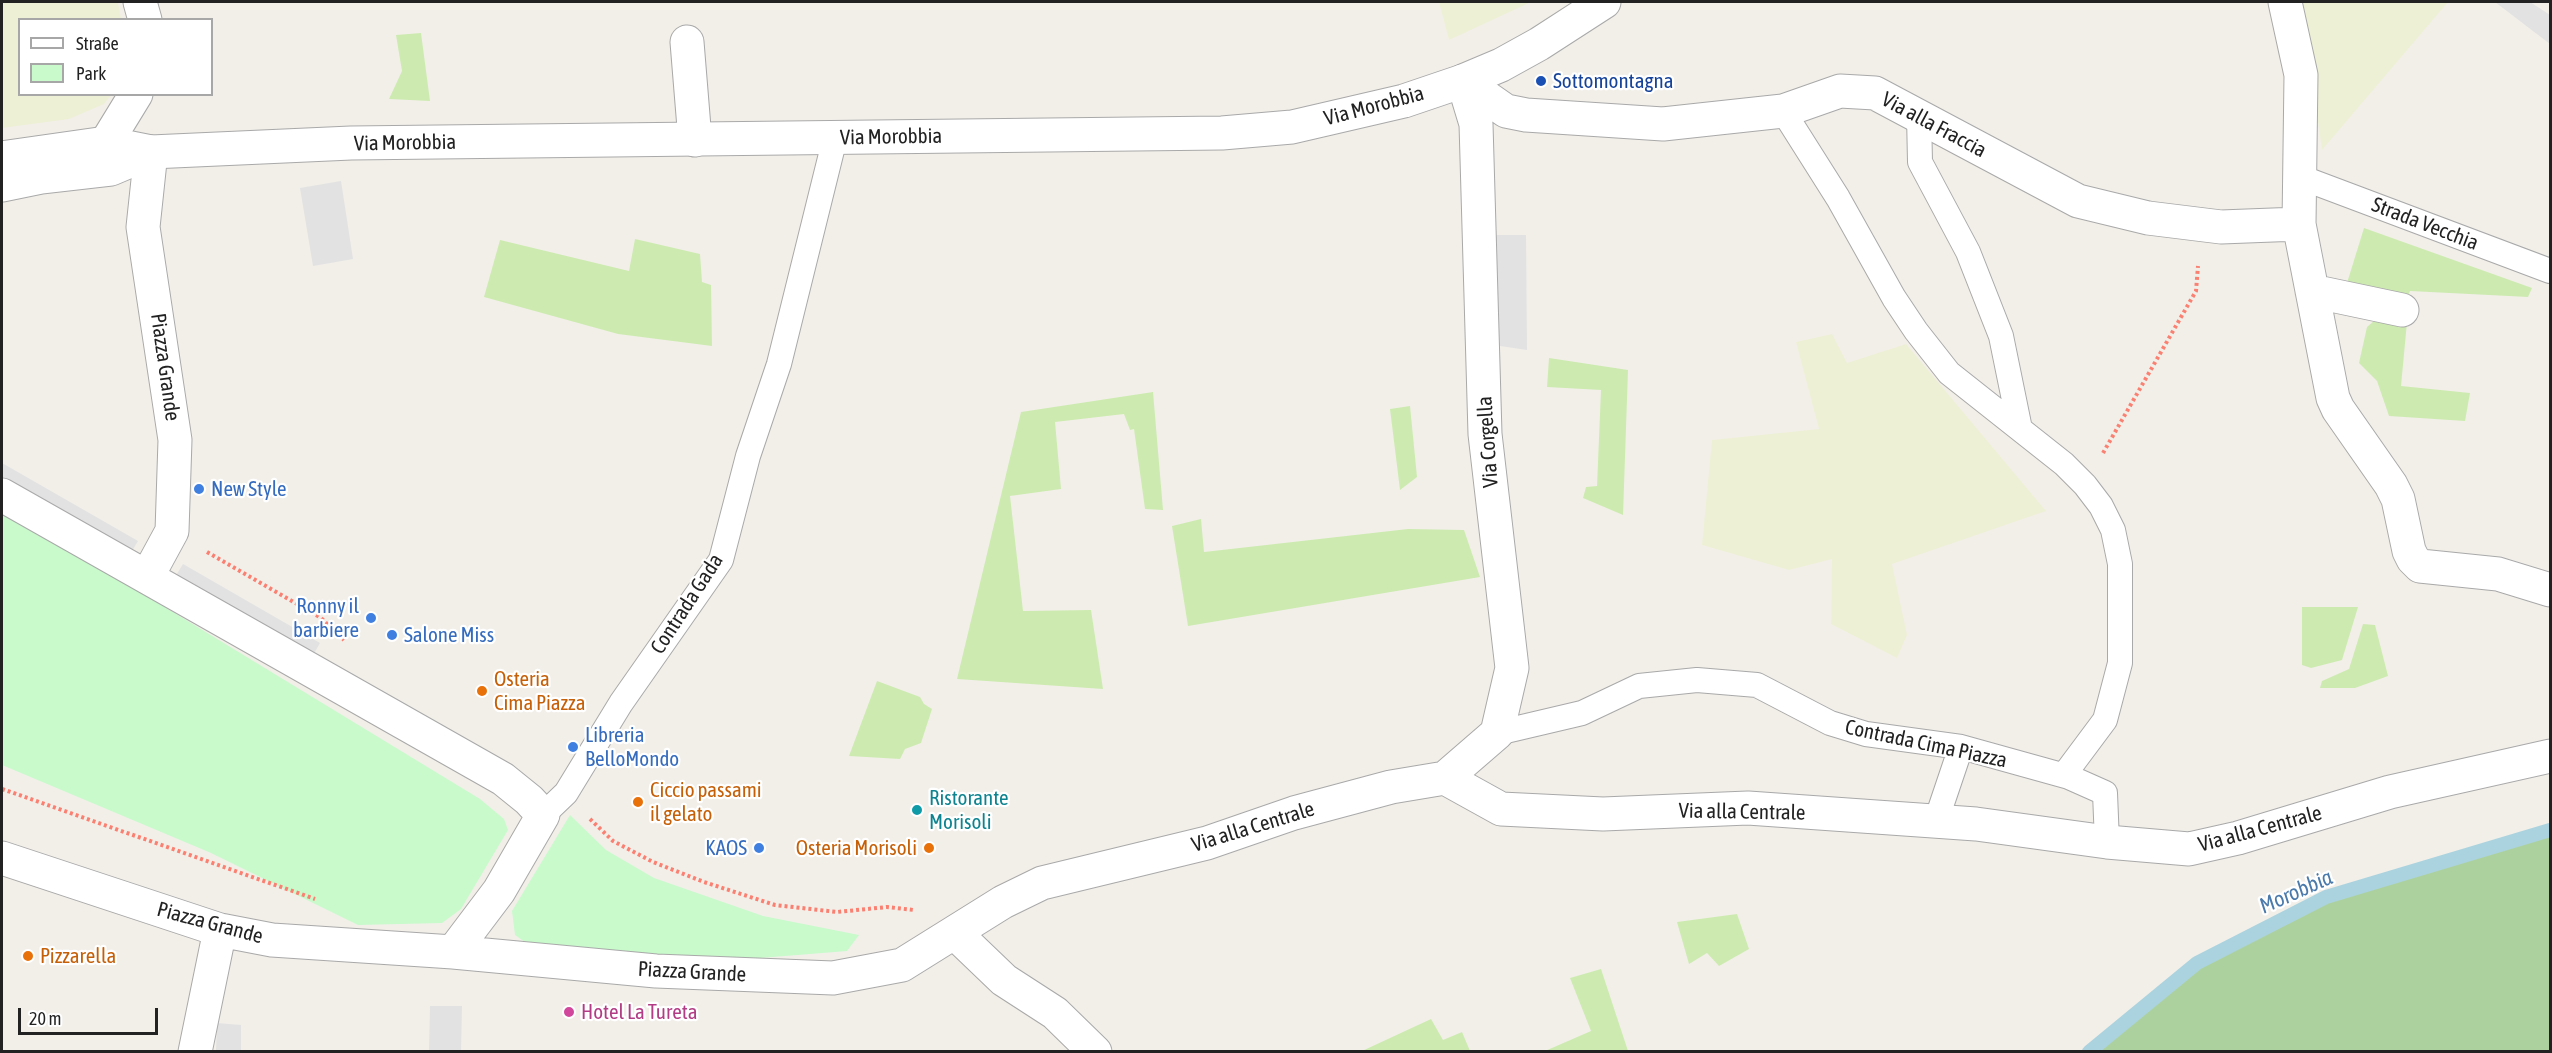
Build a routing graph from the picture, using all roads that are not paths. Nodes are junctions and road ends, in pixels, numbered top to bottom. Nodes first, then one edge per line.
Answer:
1 (140, 2) edge
2 (1604, 2) edge
3 (2285, 2) edge
4 (144, 18) edge
5 (687, 42) dead end
6 (1463, 81) junction
7 (135, 96) edge
8 (1783, 111) junction
9 (1919, 115) junction
10 (835, 138) junction
11 (695, 140) junction
12 (106, 143) junction
13 (151, 152) junction
14 (2, 158) edge
15 (2300, 177) junction
16 (2, 185) edge
17 (2299, 224) junction
18 (2550, 271) edge
19 (2312, 291) junction
20 (2402, 310) dead end
21 (2020, 429) junction
22 (2, 495) edge
23 (147, 577) junction
24 (2550, 590) edge
25 (1497, 733) junction
26 (1960, 747) junction
27 (2550, 756) edge
28 (2064, 775) junction
29 (1445, 778) junction
30 (543, 815) junction
31 (1936, 821) junction
32 (2107, 842) junction
33 (2, 858) edge
34 (220, 930) junction
35 (956, 934) junction
36 (453, 952) junction
37 (195, 1052) edge
38 (1095, 1052) edge

1 - 4 street
2 - 6 street, Via Morobbia
3 - 15 street
5 - 11 street
6 - 8 street, Via alla Fraccia
6 - 10 street, Via Morobbia
6 - 25 street, Via Corgella
7 - 12 street
8 - 9 street, Via alla Fraccia
8 - 21 lane
9 - 17 street, Via alla Fraccia
9 - 21 lane
10 - 11 street, Via Morobbia
10 - 30 lane, Contrada Gada
11 - 13 street, Via Morobbia
12 - 13 street, Via Morobbia
12 - 14 street, Via Morobbia
13 - 16 street, Via Morobbia
13 - 23 street, Piazza Grande
15 - 17 street
15 - 18 lane, Strada Vecchia
17 - 19 street
19 - 20 street
19 - 24 street
21 - 28 lane
22 - 23 street
23 - 30 street
25 - 26 lane, Contrada Cima Piazza
25 - 29 street
26 - 28 lane, Contrada Cima Piazza
26 - 31 lane
27 - 32 street, Via alla Centrale
28 - 32 lane, Contrada Cima Piazza
29 - 31 street, Via alla Centrale
29 - 35 street, Via alla Centrale
30 - 36 street, Contrada Gada
31 - 32 street, Via alla Centrale
33 - 34 street, Piazza Grande
34 - 36 street, Piazza Grande
34 - 37 street
35 - 36 street, Piazza Grande
35 - 38 street

